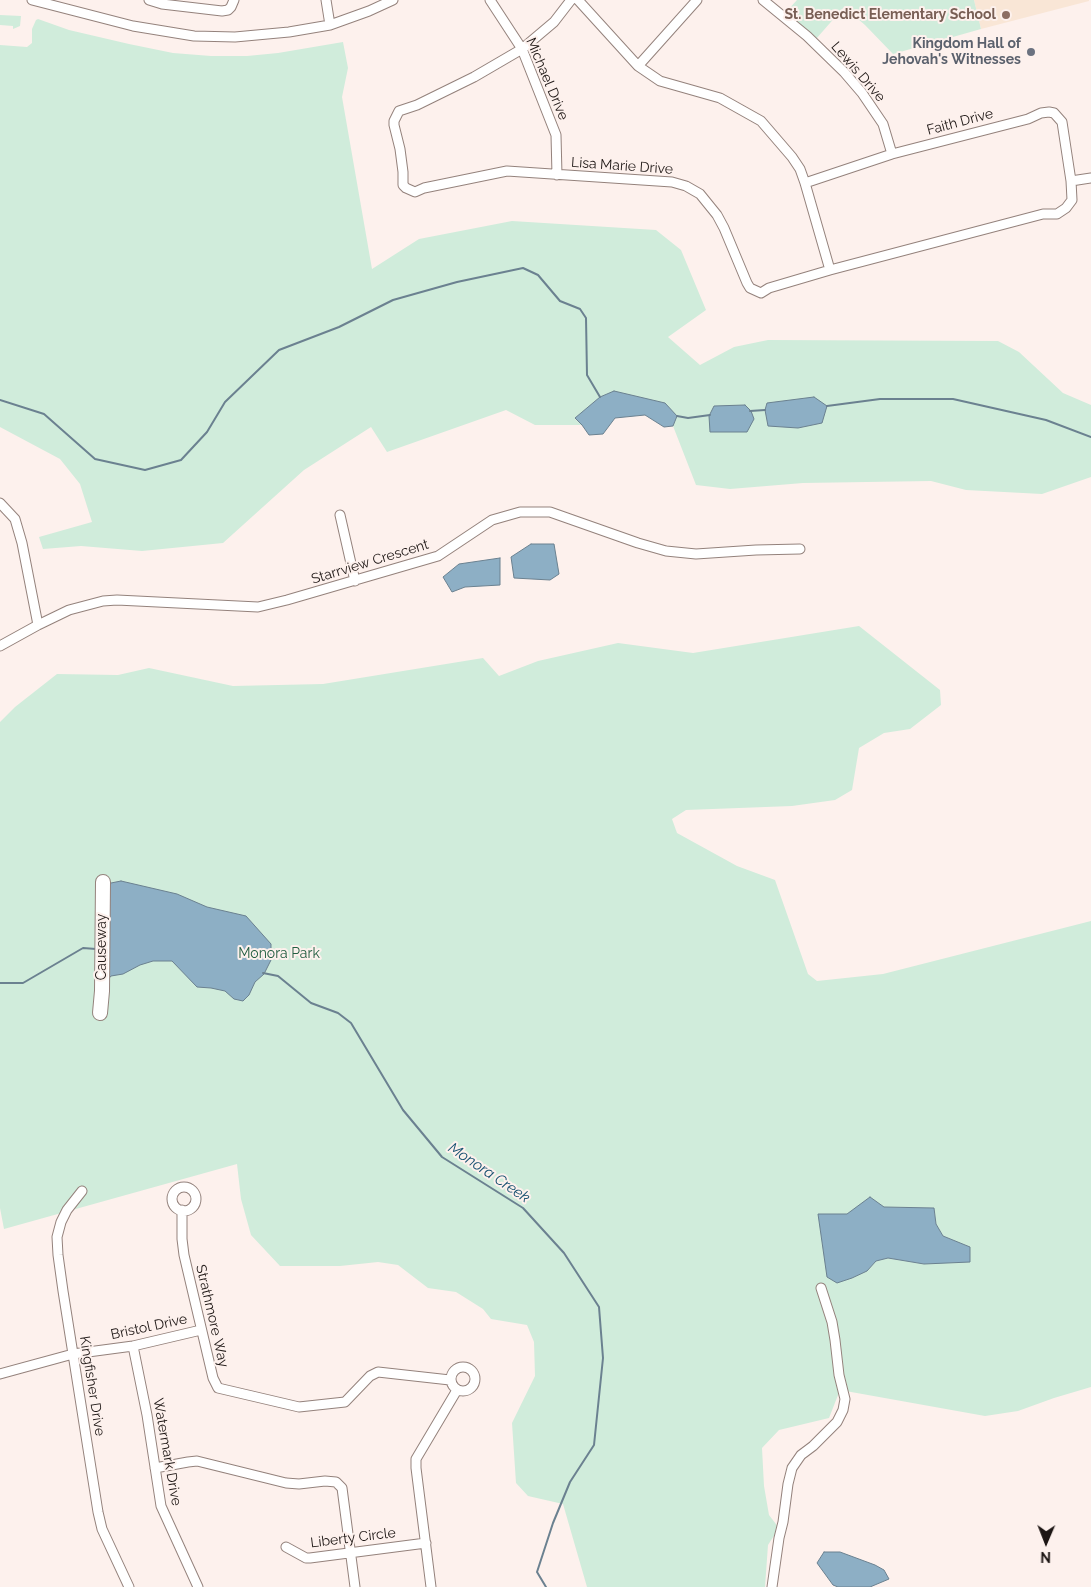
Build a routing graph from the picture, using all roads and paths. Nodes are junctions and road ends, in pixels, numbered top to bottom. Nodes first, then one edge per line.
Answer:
1 (32, 0) edge
2 (149, 0) edge
3 (234, 0) edge
4 (326, 0) edge
5 (394, 0) edge
6 (490, 0) edge
7 (571, 0) edge
8 (578, 0) edge
9 (697, 0) edge
10 (763, 0) edge
11 (330, 25) junction
12 (522, 49) junction
13 (638, 66) junction
14 (892, 154) junction
15 (557, 175) junction
16 (1091, 178) edge
17 (1071, 182) junction
18 (806, 184) junction
19 (830, 270) junction
20 (0, 503) edge
21 (340, 515) dead end
22 (800, 549) dead end
23 (355, 581) junction
24 (38, 625) junction
25 (0, 646) edge
26 (103, 882) dead end
27 (100, 1013) dead end
28 (82, 1191) dead end
29 (182, 1210) dead end
30 (821, 1288) dead end
31 (201, 1330) junction
32 (133, 1346) junction
33 (74, 1354) junction
34 (0, 1374) edge
35 (450, 1380) junction
36 (457, 1390) junction
37 (155, 1468) junction
38 (426, 1543) junction
39 (286, 1547) dead end
40 (351, 1553) junction
41 (130, 1587) edge
42 (198, 1587) edge
43 (355, 1587) edge
44 (431, 1587) edge
45 (772, 1587) edge

1 - 11 street
2 - 3 street
4 - 11 street
5 - 11 street
6 - 12 street, Michael Drive
7 - 12 street, Lisa Marie Drive
8 - 13 street
9 - 13 street
10 - 14 street, Lewis Drive
12 - 15 street, Michael Drive
12 - 15 street, Lisa Marie Drive
13 - 18 street
14 - 17 street, Faith Drive
14 - 18 street, Faith Drive
15 - 19 street, Lisa Marie Drive
16 - 17 street
17 - 19 street, Lisa Marie Drive
18 - 19 street
20 - 24 street
21 - 23 street
22 - 23 street, Starrview Crescent
23 - 24 street, Starrview Crescent
24 - 25 street, Starrview Crescent
26 - 27 highway, Causeway
28 - 33 street, Kingfisher Drive
29 - 31 street, Strathmore Way
30 - 45 street
31 - 32 street, Bristol Drive
31 - 35 street, Strathmore Way
32 - 33 street, Bristol Drive
32 - 37 street, Watermark Drive
33 - 34 street, Bristol Drive
33 - 41 street, Kingfisher Drive
35 - 36 street
35 - 36 street
36 - 38 street
37 - 40 street
37 - 42 street, Watermark Drive
38 - 40 street, Liberty Circle
38 - 44 street
39 - 40 street, Liberty Circle
40 - 43 street

